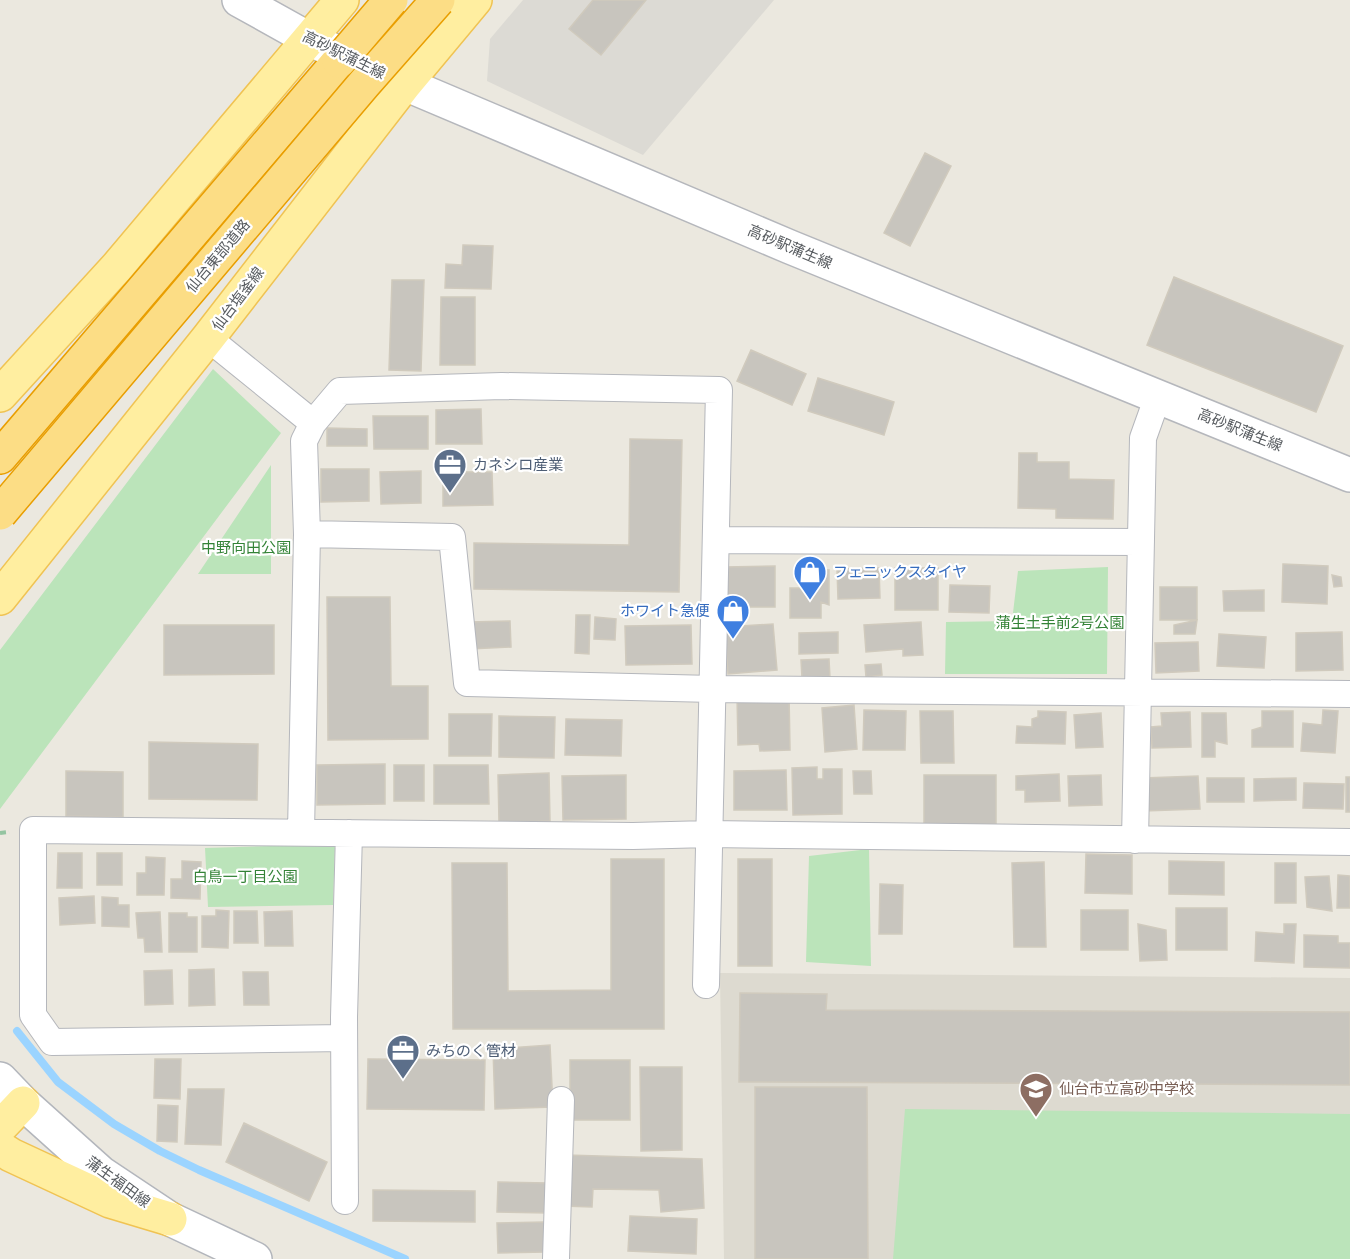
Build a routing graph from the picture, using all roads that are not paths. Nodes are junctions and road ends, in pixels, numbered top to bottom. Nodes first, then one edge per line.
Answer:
1 (239, 0) edge
2 (342, 0) edge
3 (385, 0) edge
4 (391, 0) edge
5 (438, 0) edge
6 (475, 0) edge
7 (309, 39) junction
8 (339, 61) junction
9 (405, 84) junction
10 (208, 338) junction
11 (0, 395) edge
12 (1158, 396) junction
13 (313, 423) junction
14 (0, 457) edge
15 (1350, 475) edge
16 (0, 513) edge
17 (307, 534) junction
18 (717, 540) junction
19 (1141, 542) junction
20 (0, 598) edge
21 (713, 689) junction
22 (1137, 692) junction
23 (1350, 694) edge
24 (301, 832) junction
25 (349, 833) junction
26 (709, 834) junction
27 (1135, 840) junction
28 (1350, 842) edge
29 (706, 985) dead end
30 (344, 1038) junction
31 (0, 1079) edge
32 (561, 1100) dead end
33 (23, 1103) junction
34 (0, 1127) edge
35 (0, 1148) edge
36 (345, 1202) dead end
37 (170, 1219) junction
38 (255, 1259) edge
39 (556, 1259) edge

1 - 7 street, 高砂駅蒲生線
2 - 7 main road
3 - 8 highway, bridge
4 - 8 highway, bridge
5 - 16 highway, 仙台東部道路, bridge
6 - 9 main road, 仙台塩釜線
7 - 9 street, 高砂駅蒲生線
7 - 11 main road
8 - 14 highway
9 - 10 main road, 仙台塩釜線
9 - 12 street, 高砂駅蒲生線
10 - 13 street
10 - 20 main road, 仙台塩釜線
12 - 15 street, 高砂駅蒲生線
12 - 19 street
13 - 17 street
13 - 18 street
17 - 21 street
17 - 24 street
18 - 19 street
18 - 21 street
19 - 22 street
21 - 22 street
21 - 26 street
22 - 23 street
22 - 27 street
24 - 25 street
24 - 30 street
25 - 26 street
25 - 30 street
26 - 27 street
26 - 29 street
27 - 28 street
30 - 36 street
31 - 33 street, 蒲生福田線
32 - 39 street
33 - 34 main road
33 - 37 street, 蒲生福田線
35 - 37 main road
37 - 38 street, 蒲生福田線

